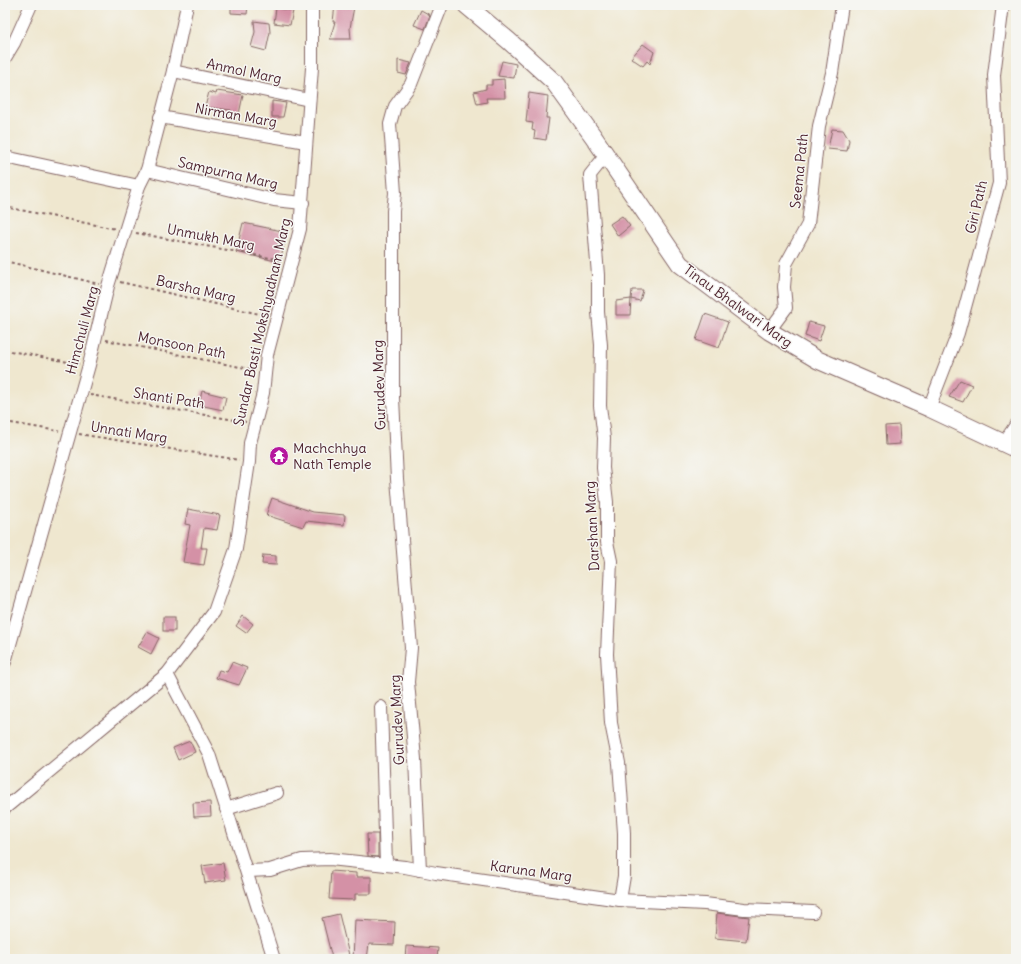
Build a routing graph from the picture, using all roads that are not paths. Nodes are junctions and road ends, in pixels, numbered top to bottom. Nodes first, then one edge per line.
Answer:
1 (31, 5) edge
2 (187, 5) edge
3 (312, 5) edge
4 (442, 5) edge
5 (466, 5) edge
6 (842, 5) edge
7 (1003, 5) edge
8 (5, 58) edge
9 (173, 71) junction
10 (310, 100) junction
11 (160, 117) junction
12 (306, 142) junction
13 (606, 155) junction
14 (5, 157) edge
15 (146, 170) junction
16 (139, 186) junction
17 (303, 203) junction
18 (769, 331) junction
19 (929, 408) junction
20 (1016, 425) edge
21 (1010, 447) edge
22 (5, 662) edge
23 (167, 674) junction
24 (380, 706) dead end
25 (276, 793) dead end
26 (5, 808) edge
27 (226, 809) junction
28 (386, 865) junction
29 (420, 870) junction
30 (247, 871) junction
31 (620, 900) junction
32 (813, 912) dead end
33 (274, 959) edge

1 - 8 street
2 - 9 street, Himchuli Marg
3 - 10 street, Sundar Basti Mokshyadham Marg
4 - 29 street, Gurudev Marg
5 - 13 street, Tinau Bhalwari Marg
6 - 18 street, Seema Path
7 - 19 street, Giri Path
9 - 10 street, Anmol Marg
9 - 11 street, Himchuli Marg
10 - 12 street, Sundar Basti Mokshyadham Marg
11 - 12 street, Nirman Marg
11 - 15 street, Himchuli Marg
12 - 17 street, Sundar Basti Mokshyadham Marg
13 - 18 street, Tinau Bhalwari Marg
13 - 31 street, Darshan Marg
14 - 16 street
15 - 16 street, Himchuli Marg
15 - 17 street, Sampurna Marg
16 - 22 street, Himchuli Marg
17 - 23 street, Sundar Basti Mokshyadham Marg
18 - 19 street, Tinau Bhalwari Marg
19 - 21 street, Tinau Bhalwari Marg
20 - 21 street
23 - 26 street, Sundar Basti Mokshyadham Marg
23 - 27 street
24 - 28 street
25 - 27 street
27 - 30 street
28 - 29 street, Karuna Marg
28 - 30 street, Karuna Marg
29 - 31 street, Karuna Marg
30 - 33 street
31 - 32 street, Karuna Marg

